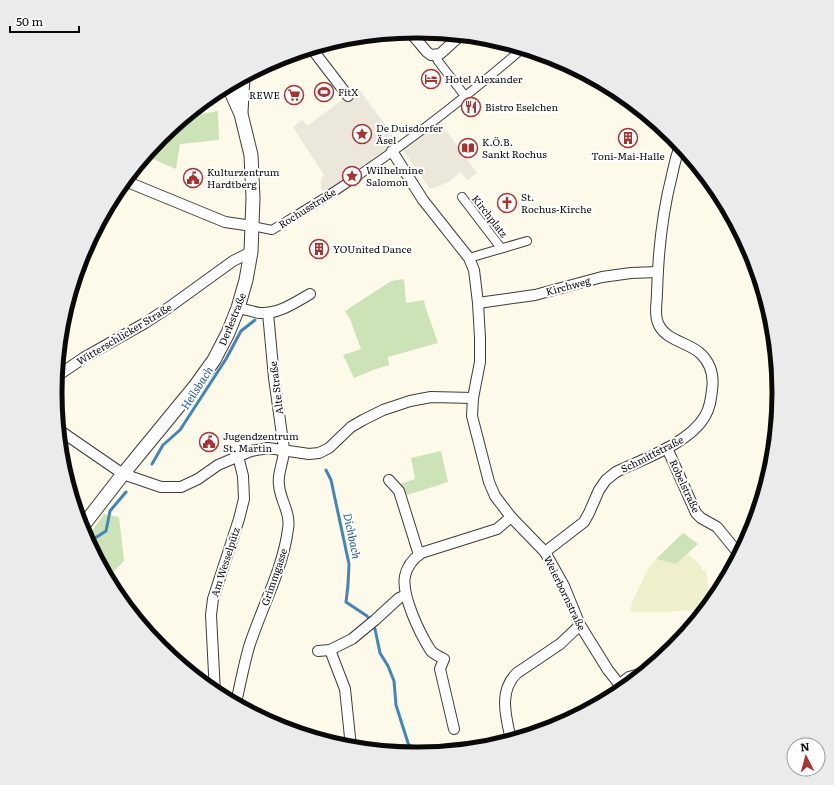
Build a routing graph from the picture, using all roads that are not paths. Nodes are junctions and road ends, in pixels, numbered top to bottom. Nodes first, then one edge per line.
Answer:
1 (415, 38) edge
2 (455, 40) edge
3 (517, 52) edge
4 (315, 53) edge
5 (436, 55) junction
6 (243, 84) edge
7 (231, 91) edge
8 (348, 96) dead end
9 (465, 96) junction
10 (241, 114) junction
11 (392, 152) junction
12 (678, 153) edge
13 (131, 183) edge
14 (462, 197) dead end
15 (252, 226) junction
16 (526, 241) dead end
17 (502, 248) junction
18 (251, 252) junction
19 (469, 258) junction
20 (658, 272) junction
21 (310, 294) dead end
22 (478, 303) junction
23 (238, 308) junction
24 (268, 313) junction
25 (63, 372) edge
26 (474, 398) junction
27 (65, 434) edge
28 (667, 448) junction
29 (284, 449) junction
30 (238, 456) junction
31 (123, 474) junction
32 (389, 480) dead end
33 (511, 517) junction
34 (87, 521) edge
35 (735, 550) edge
36 (545, 552) junction
37 (419, 555) junction
38 (406, 595) junction
39 (580, 625) junction
40 (330, 650) junction
41 (318, 651) dead end
42 (215, 684) edge
43 (619, 684) edge
44 (237, 698) edge
45 (454, 729) dead end
46 (510, 735) edge
47 (350, 740) edge

1 - 5 street
2 - 5 street
3 - 9 street, Rochusstraße
4 - 8 street
5 - 9 street
6 - 10 street, Derlestraße
7 - 10 street, Derlestraße
9 - 11 street, Rochusstraße
10 - 15 street, Derlestraße
11 - 15 street, Rochusstraße
11 - 19 street, Weierbornstraße
12 - 20 street, Schmittstraße
13 - 15 street, Rochusstraße
14 - 17 street, Kirchplatz
15 - 18 street, Derlestraße
16 - 17 street, Kirchplatz
17 - 19 street, Kirchplatz
18 - 23 street, Derlestraße
18 - 25 street, Witterschlicker Straße
19 - 22 street, Weierbornstraße
20 - 22 street, Kirchweg
20 - 28 street, Schmittstraße
21 - 24 street
22 - 26 street, Weierbornstraße
23 - 24 street
23 - 31 street, Derlestraße
24 - 29 street, Alte Straße
26 - 29 street
26 - 33 street, Weierbornstraße
27 - 31 street
28 - 35 street, Robelstraße
28 - 36 street, Schmittstraße
29 - 30 street
29 - 44 street, Grimmgasse
30 - 31 street
30 - 42 street, Am Wesselpütz
31 - 34 street, Derlestraße
32 - 37 street
33 - 36 street, Weierbornstraße
33 - 37 street
36 - 39 street, Weierbornstraße
37 - 38 street
38 - 40 street
38 - 45 street
39 - 43 street, Weierbornstraße
39 - 46 street
40 - 41 street
40 - 47 street

